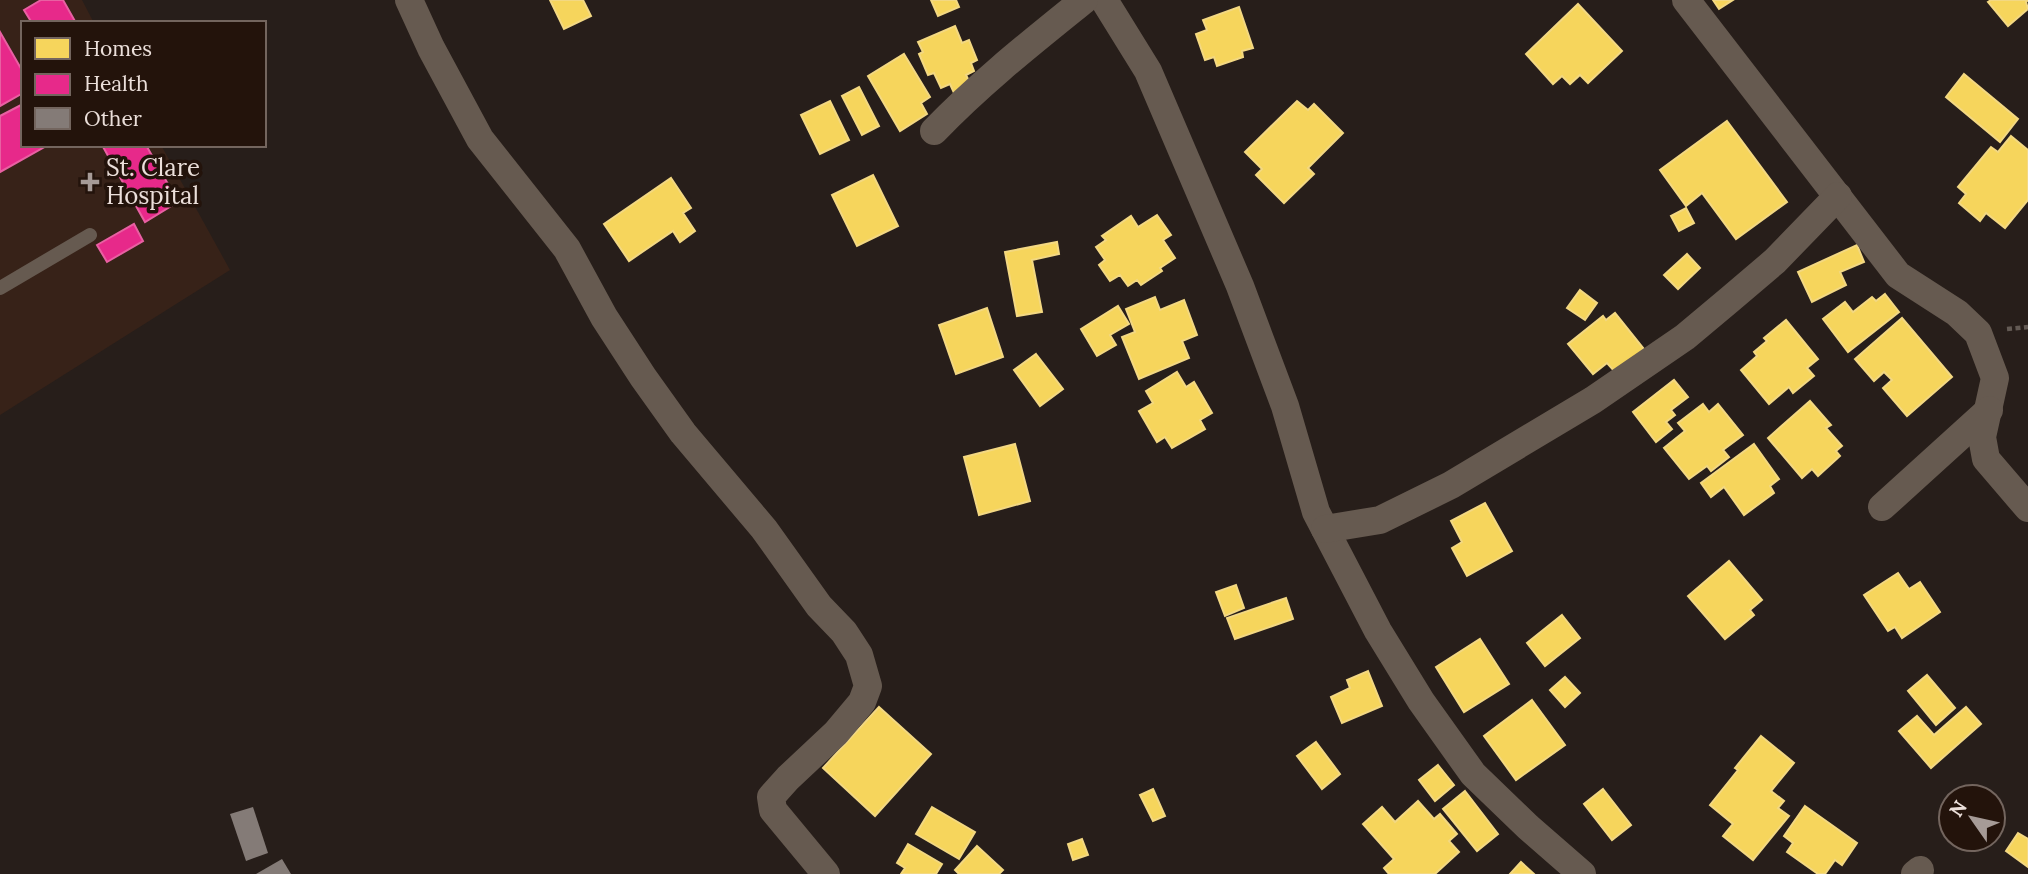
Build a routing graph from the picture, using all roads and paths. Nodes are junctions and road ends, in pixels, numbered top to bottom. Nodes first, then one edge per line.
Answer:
1 (409, 0) edge
2 (1084, 0) edge
3 (1104, 0) edge
4 (1686, 0) edge
5 (934, 131) dead end
6 (1838, 196) junction
7 (90, 235) dead end
8 (0, 288) edge
9 (1989, 410) junction
10 (1882, 507) dead end
11 (2028, 508) edge
12 (1325, 529) junction
13 (825, 874) edge
14 (1582, 874) edge

1 - 13 street
2 - 5 street
3 - 12 street
4 - 6 street
6 - 9 street
6 - 12 street
7 - 8 lane
9 - 10 street
9 - 11 street
12 - 14 street

